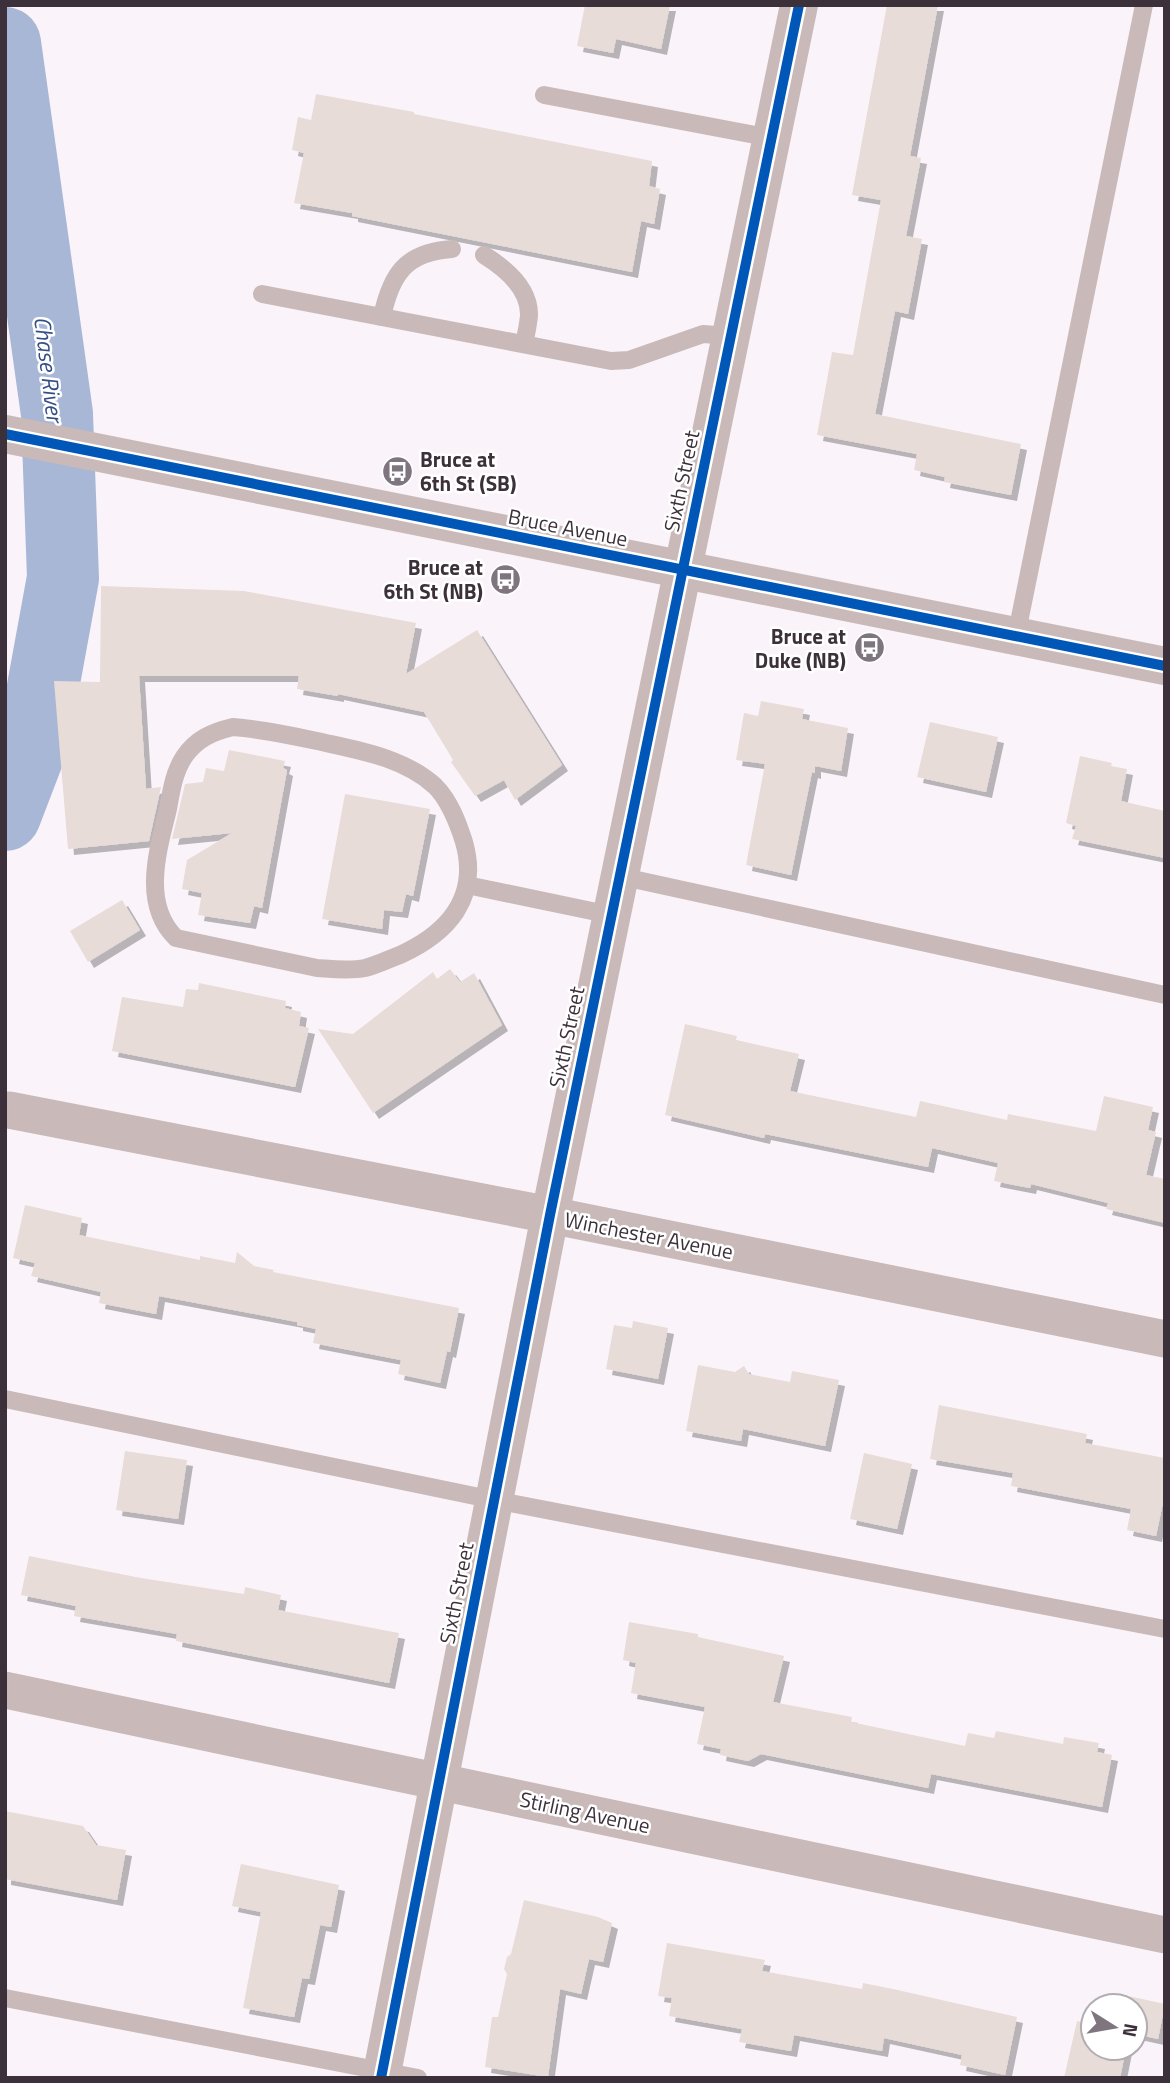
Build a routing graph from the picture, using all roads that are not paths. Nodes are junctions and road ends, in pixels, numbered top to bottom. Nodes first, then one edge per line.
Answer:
1 (799, 5) edge
2 (1144, 5) edge
3 (544, 95) dead end
4 (771, 138) junction
5 (452, 249) dead end
6 (484, 255) dead end
7 (262, 293) dead end
8 (382, 317) junction
9 (730, 336) junction
10 (524, 344) junction
11 (5, 434) edge
12 (682, 569) junction
13 (1016, 637) junction
14 (1165, 666) edge
15 (619, 876) junction
16 (467, 885) junction
17 (611, 915) junction
18 (1165, 995) edge
19 (9, 1110) dead end
20 (550, 1215) junction
21 (1165, 1339) edge
22 (5, 1399) edge
23 (494, 1500) junction
24 (1165, 1629) edge
25 (5, 1690) edge
26 (439, 1782) junction
27 (1165, 1935) edge
28 (5, 1998) edge
29 (394, 2075) edge

1 - 4 street, Sixth Street
2 - 13 lane
3 - 4 lane
4 - 9 street, Sixth Street
5 - 8 lane
6 - 10 lane
7 - 8 lane
8 - 10 lane
9 - 10 lane
9 - 12 street, Sixth Street
11 - 12 street, Bruce Avenue
12 - 13 street, Bruce Avenue
12 - 15 street, Sixth Street
13 - 14 street, Bruce Avenue
15 - 17 street, Sixth Street
15 - 18 lane
16 - 16 lane
16 - 17 lane
17 - 20 street, Sixth Street
19 - 20 street, Winchester Avenue
20 - 21 street, Winchester Avenue
20 - 23 street, Sixth Street
22 - 23 lane
23 - 24 lane
23 - 26 street, Sixth Street
25 - 26 street, Stirling Avenue
26 - 27 street, Stirling Avenue
26 - 29 street, Sixth Street
28 - 29 lane

